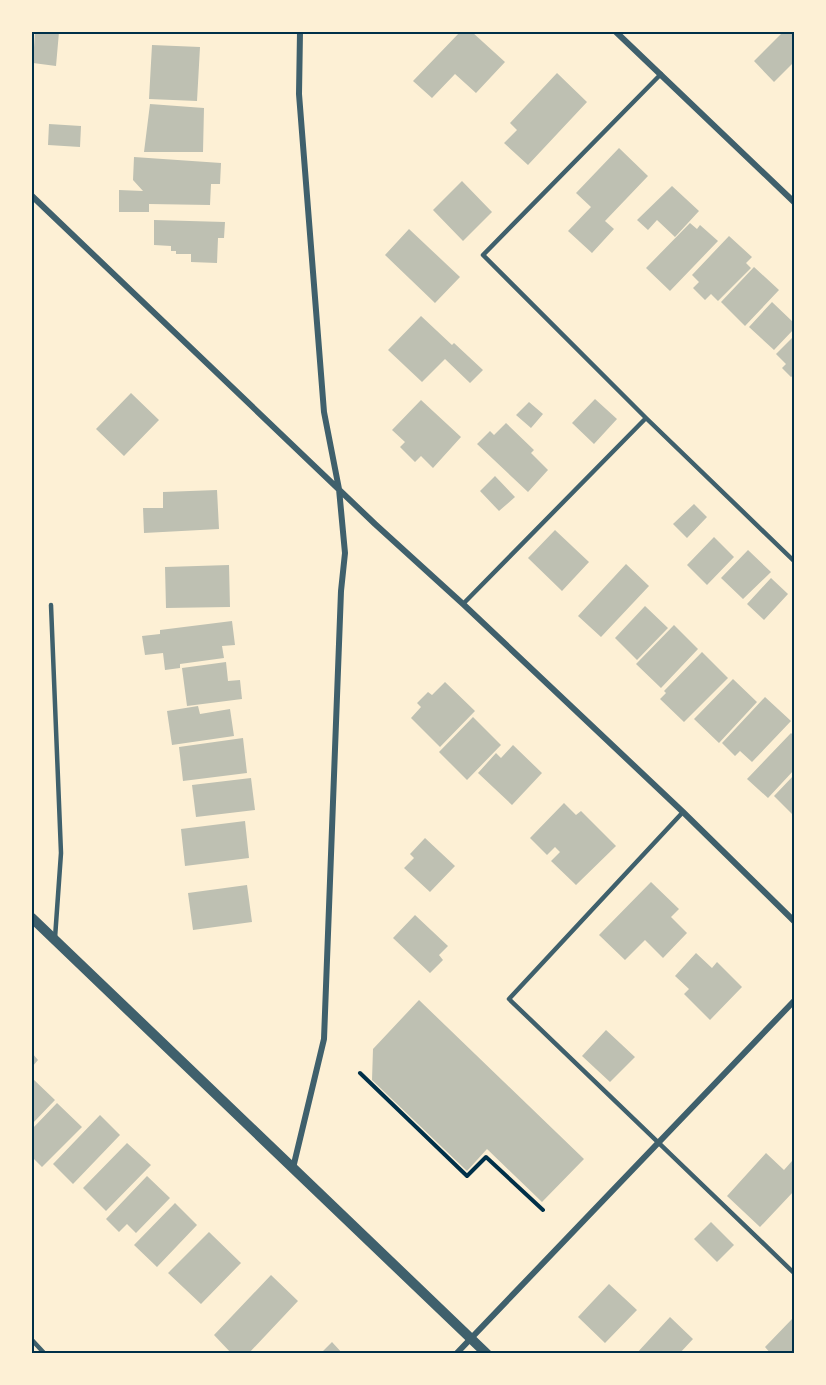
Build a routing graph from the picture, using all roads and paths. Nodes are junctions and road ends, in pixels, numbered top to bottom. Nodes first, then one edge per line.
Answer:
1 (300, 32) edge
2 (616, 32) edge
3 (661, 74) junction
4 (32, 196) edge
5 (795, 202) edge
6 (646, 418) junction
7 (339, 489) junction
8 (795, 561) edge
9 (463, 604) junction
10 (51, 605) dead end
11 (683, 812) junction
12 (32, 918) edge
13 (795, 921) edge
14 (55, 940) junction
15 (795, 1001) edge
16 (360, 1073) dead end
17 (659, 1142) junction
18 (293, 1168) junction
19 (543, 1210) dead end
20 (795, 1273) edge
21 (471, 1338) junction
22 (32, 1340) edge
23 (45, 1353) edge
24 (456, 1353) edge
25 (487, 1353) edge

1 - 7 street
2 - 3 street
3 - 5 street
3 - 6 lane
4 - 7 street
6 - 8 lane
6 - 9 lane
7 - 9 street
7 - 18 street
9 - 11 street
10 - 14 lane
11 - 13 street
11 - 17 lane
12 - 14 street
14 - 18 street
15 - 17 street
16 - 19 path
17 - 20 lane
17 - 21 street
18 - 21 street
21 - 24 street
21 - 25 street
22 - 23 lane

